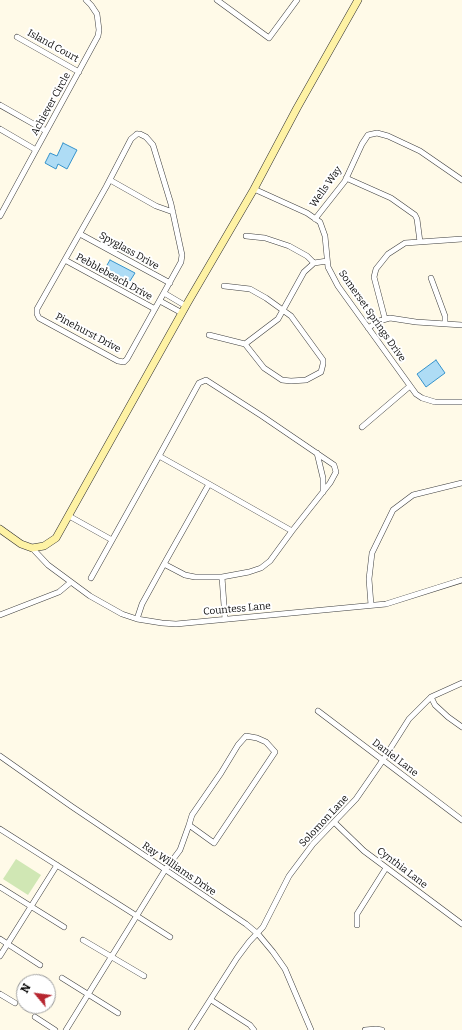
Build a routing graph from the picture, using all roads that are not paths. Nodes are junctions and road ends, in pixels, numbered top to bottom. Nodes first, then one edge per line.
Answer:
1 (86, 0) edge
2 (217, 0) edge
3 (297, 0) edge
4 (358, 0) edge
5 (18, 37) dead end
6 (79, 72) junction
7 (0, 106) edge
8 (0, 129) edge
9 (46, 131) junction
10 (36, 150) junction
11 (346, 178) junction
12 (110, 180) junction
13 (462, 180) edge
14 (254, 189) junction
15 (173, 212) junction
16 (0, 216) edge
17 (315, 219) junction
18 (80, 234) junction
19 (246, 236) dead end
20 (462, 239) edge
21 (420, 242) junction
22 (65, 260) junction
23 (327, 261) junction
24 (314, 263) junction
25 (431, 278) dead end
26 (170, 283) junction
27 (224, 286) dead end
28 (164, 294) junction
29 (160, 301) junction
30 (186, 306) junction
31 (155, 309) junction
32 (283, 311) junction
33 (182, 313) junction
34 (384, 319) junction
35 (445, 324) junction
36 (462, 325) edge
37 (368, 328) junction
38 (209, 335) dead end
39 (246, 344) junction
40 (410, 386) junction
41 (462, 402) edge
42 (362, 427) dead end
43 (317, 453) junction
44 (159, 456) junction
45 (462, 483) edge
46 (208, 484) junction
47 (323, 492) junction
48 (69, 516) junction
49 (0, 529) edge
50 (292, 531) junction
51 (112, 540) junction
52 (32, 548) junction
53 (164, 564) junction
54 (222, 577) junction
55 (91, 578) dead end
56 (462, 580) edge
57 (71, 582) junction
58 (371, 605) junction
59 (0, 614) edge
60 (138, 619) junction
61 (225, 619) junction
62 (462, 683) edge
63 (431, 697) junction
64 (318, 711) dead end
65 (462, 727) edge
66 (0, 757) edge
67 (383, 760) junction
68 (462, 820) edge
69 (334, 822) junction
70 (189, 825) junction
71 (0, 829) edge
72 (57, 865) junction
73 (386, 868) junction
74 (165, 870) junction
75 (0, 887) edge
76 (31, 906) junction
77 (137, 916) junction
78 (462, 924) edge
79 (357, 925) dead end
80 (64, 927) dead end
81 (258, 934) junction
82 (170, 937) dead end
83 (0, 939) edge
84 (83, 940) dead end
85 (7, 944) junction
86 (0, 956) edge
87 (112, 957) junction
88 (40, 965) dead end
89 (144, 976) dead end
90 (62, 978) dead end
91 (0, 994) edge
92 (88, 994) junction
93 (211, 1000) junction
94 (15, 1003) dead end
95 (118, 1013) dead end
96 (35, 1018) dead end
97 (56, 1030) edge
98 (66, 1030) edge
99 (191, 1030) edge
100 (254, 1030) edge
101 (311, 1030) edge
102 (365, 1030) edge
103 (382, 1030) edge

1 - 6 street, Achiever Circle
2 - 3 street
4 - 14 main road
5 - 6 street, Island Court
6 - 9 street, Achiever Circle
7 - 9 street
8 - 10 street
9 - 10 street, Achiever Circle
10 - 16 street, Achiever Circle
11 - 13 street, Wells Way
11 - 17 street, Wells Way
11 - 21 street
12 - 15 street
12 - 15 street, Pinehurst Drive
12 - 18 street, Pinehurst Drive
14 - 17 street
14 - 30 main road
15 - 26 street, Pinehurst Drive
17 - 23 street, Somerset Springs Drive
18 - 22 street, Pinehurst Drive
18 - 26 street, Spyglass Drive
19 - 24 street
20 - 21 street
21 - 34 street
22 - 31 street, Pebblebeach Drive
22 - 31 street, Pinehurst Drive
23 - 24 street
23 - 37 street, Somerset Springs Drive
24 - 32 street
25 - 35 street
26 - 28 street, Pinehurst Drive
27 - 32 street
28 - 29 street, Pinehurst Drive
28 - 30 street
29 - 31 street, Pinehurst Drive
29 - 33 street
30 - 33 main road
32 - 39 street
32 - 39 street
33 - 48 main road
34 - 35 street
34 - 37 street
35 - 36 street
37 - 40 street, Somerset Springs Drive
38 - 39 street
40 - 41 street, Somerset Springs Drive
40 - 42 street
43 - 44 street
43 - 47 street
43 - 47 street
44 - 46 street
44 - 51 street
45 - 58 street
46 - 50 street
46 - 53 street
47 - 50 street
48 - 51 street
48 - 52 main road
49 - 52 main road
50 - 54 street
51 - 55 street
52 - 57 street, Countess Lane
53 - 54 street
53 - 60 street
54 - 61 street
56 - 58 street, Countess Lane
57 - 59 street
57 - 60 street, Countess Lane
58 - 61 street, Countess Lane
60 - 61 street, Countess Lane
62 - 63 street, Solomon Lane
63 - 65 street
63 - 67 street, Solomon Lane
64 - 67 street, Daniel Lane
66 - 74 street, Ray Williams Drive
67 - 68 street, Daniel Lane
67 - 69 street, Solomon Lane
69 - 73 street, Cynthia Lane
69 - 81 street, Solomon Lane
70 - 70 street
70 - 74 street
71 - 72 street
72 - 76 street
72 - 77 street
73 - 78 street, Cynthia Lane
73 - 79 street
74 - 77 street
74 - 81 street, Ray Williams Drive
75 - 76 street
76 - 80 street
76 - 85 street
77 - 82 street
77 - 87 street
81 - 93 street, Solomon Lane
81 - 101 street, Ray Williams Drive
83 - 85 street
84 - 87 street
85 - 86 street
85 - 88 street
87 - 89 street
87 - 92 street
90 - 92 street
91 - 94 street
92 - 95 street
92 - 98 street
93 - 99 street, Solomon Lane
93 - 100 street
96 - 97 street
102 - 103 street

